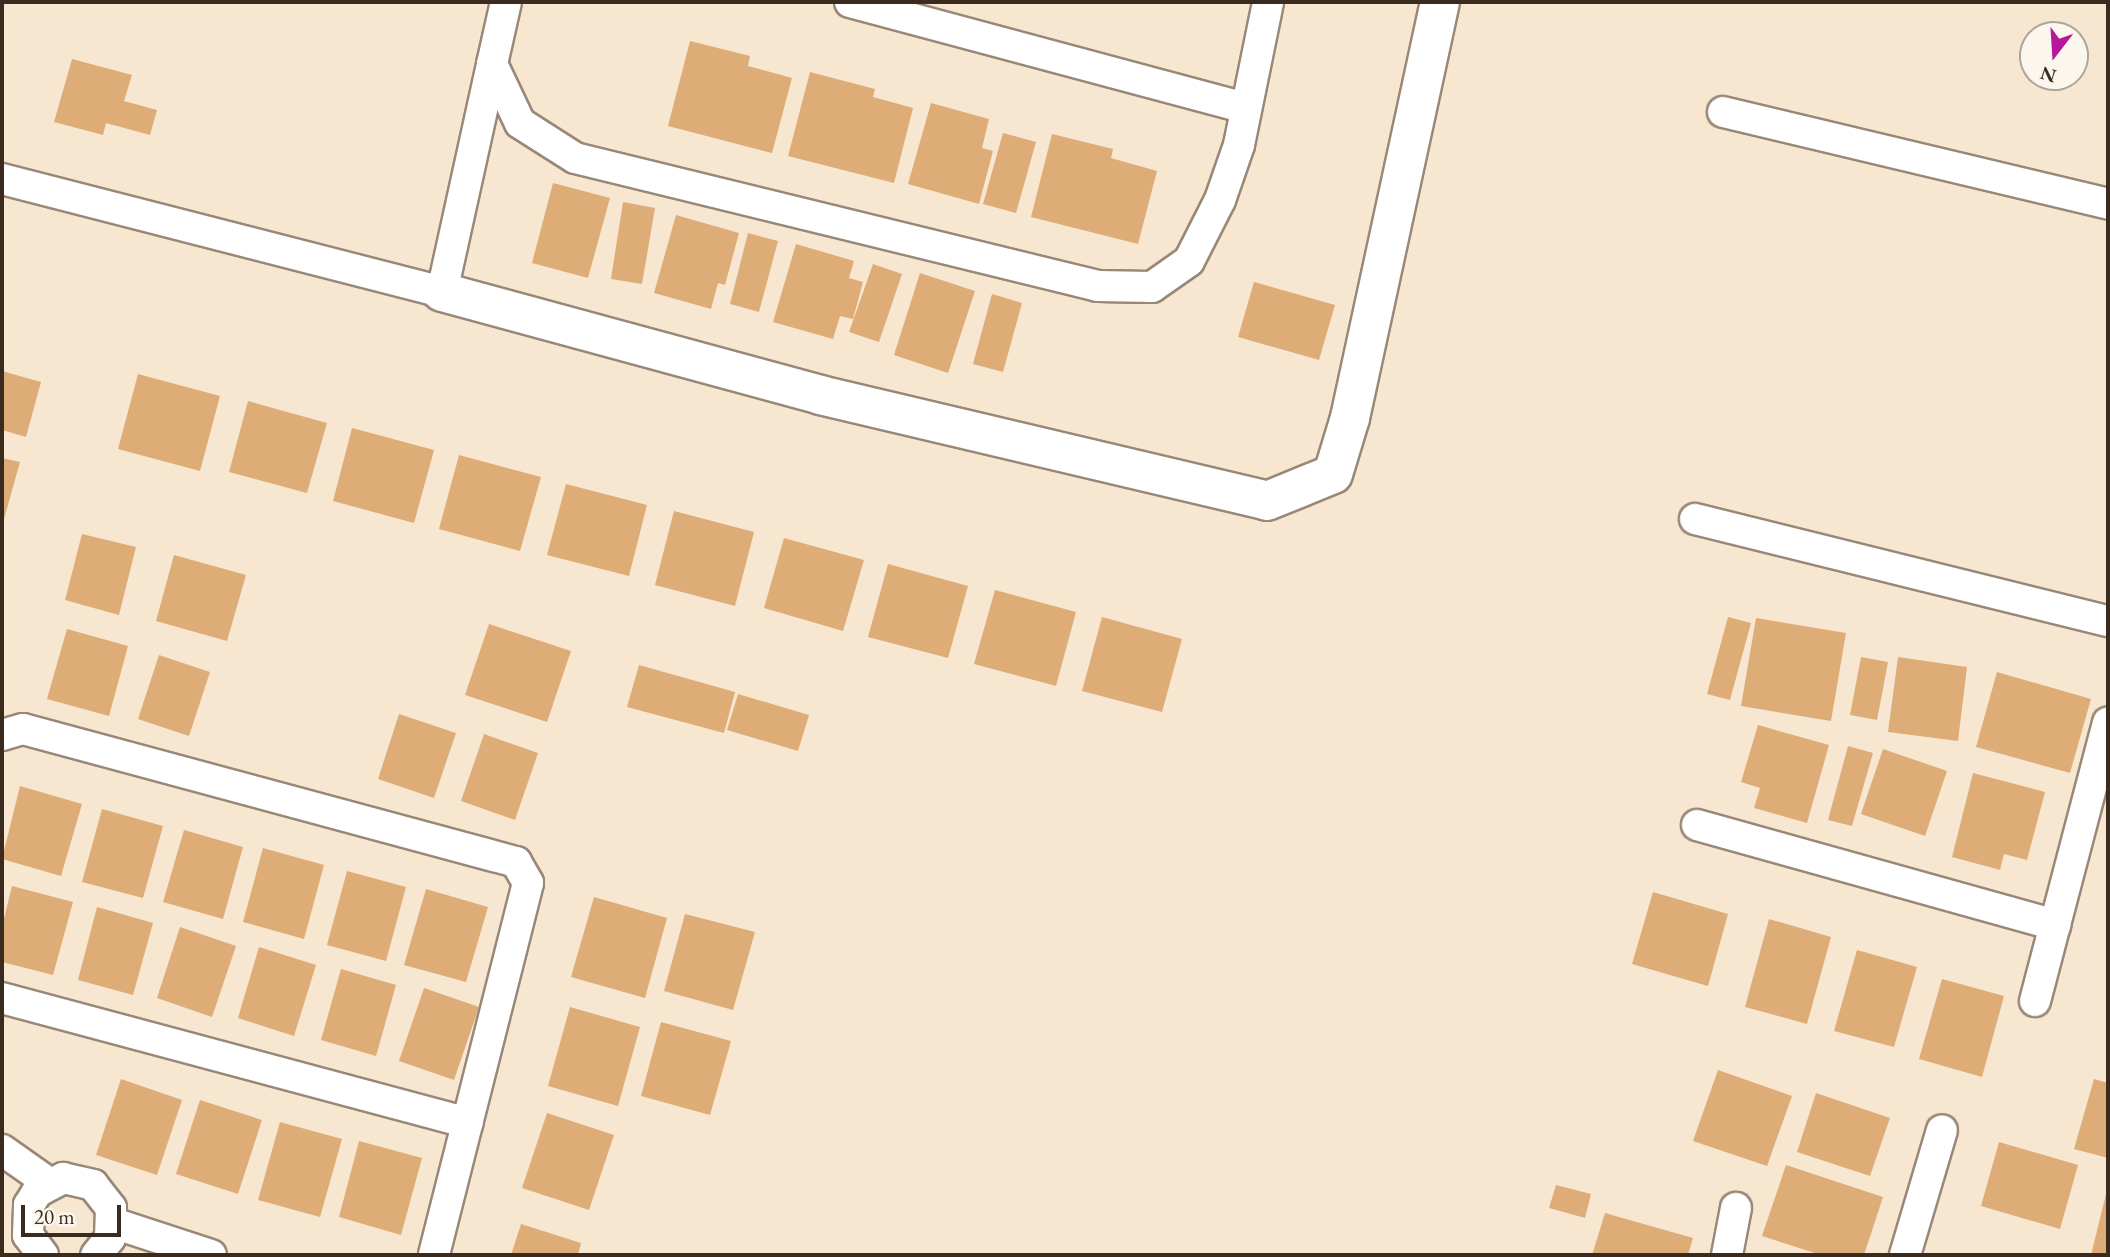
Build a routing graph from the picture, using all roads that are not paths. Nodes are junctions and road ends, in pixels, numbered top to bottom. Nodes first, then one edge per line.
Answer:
1 (506, 2) edge
2 (850, 2) edge
3 (1268, 2) edge
4 (1440, 2) edge
5 (492, 64) junction
6 (1246, 108) junction
7 (1723, 112) dead end
8 (2, 179) edge
9 (2108, 204) edge
10 (442, 292) junction
11 (1695, 519) dead end
12 (2108, 621) edge
13 (2108, 722) edge
14 (2, 735) edge
15 (1697, 825) dead end
16 (2055, 925) junction
17 (2, 998) edge
18 (2035, 1001) dead end
19 (468, 1122) junction
20 (1942, 1130) dead end
21 (2, 1150) edge
22 (49, 1183) junction
23 (1736, 1208) dead end
24 (113, 1223) junction
25 (43, 1255) edge
26 (96, 1255) edge
27 (211, 1255) edge
28 (434, 1255) edge
29 (1727, 1255) edge
30 (1905, 1255) edge

1 - 5 street
2 - 6 street
3 - 6 street
4 - 10 street
5 - 6 street
5 - 10 street
7 - 9 street
8 - 10 street
11 - 12 street
13 - 16 street
14 - 19 street
15 - 16 street
16 - 18 street
17 - 19 street
19 - 28 street
20 - 30 street
21 - 22 street
22 - 24 street
22 - 25 street
23 - 29 street
24 - 26 street
24 - 27 street

